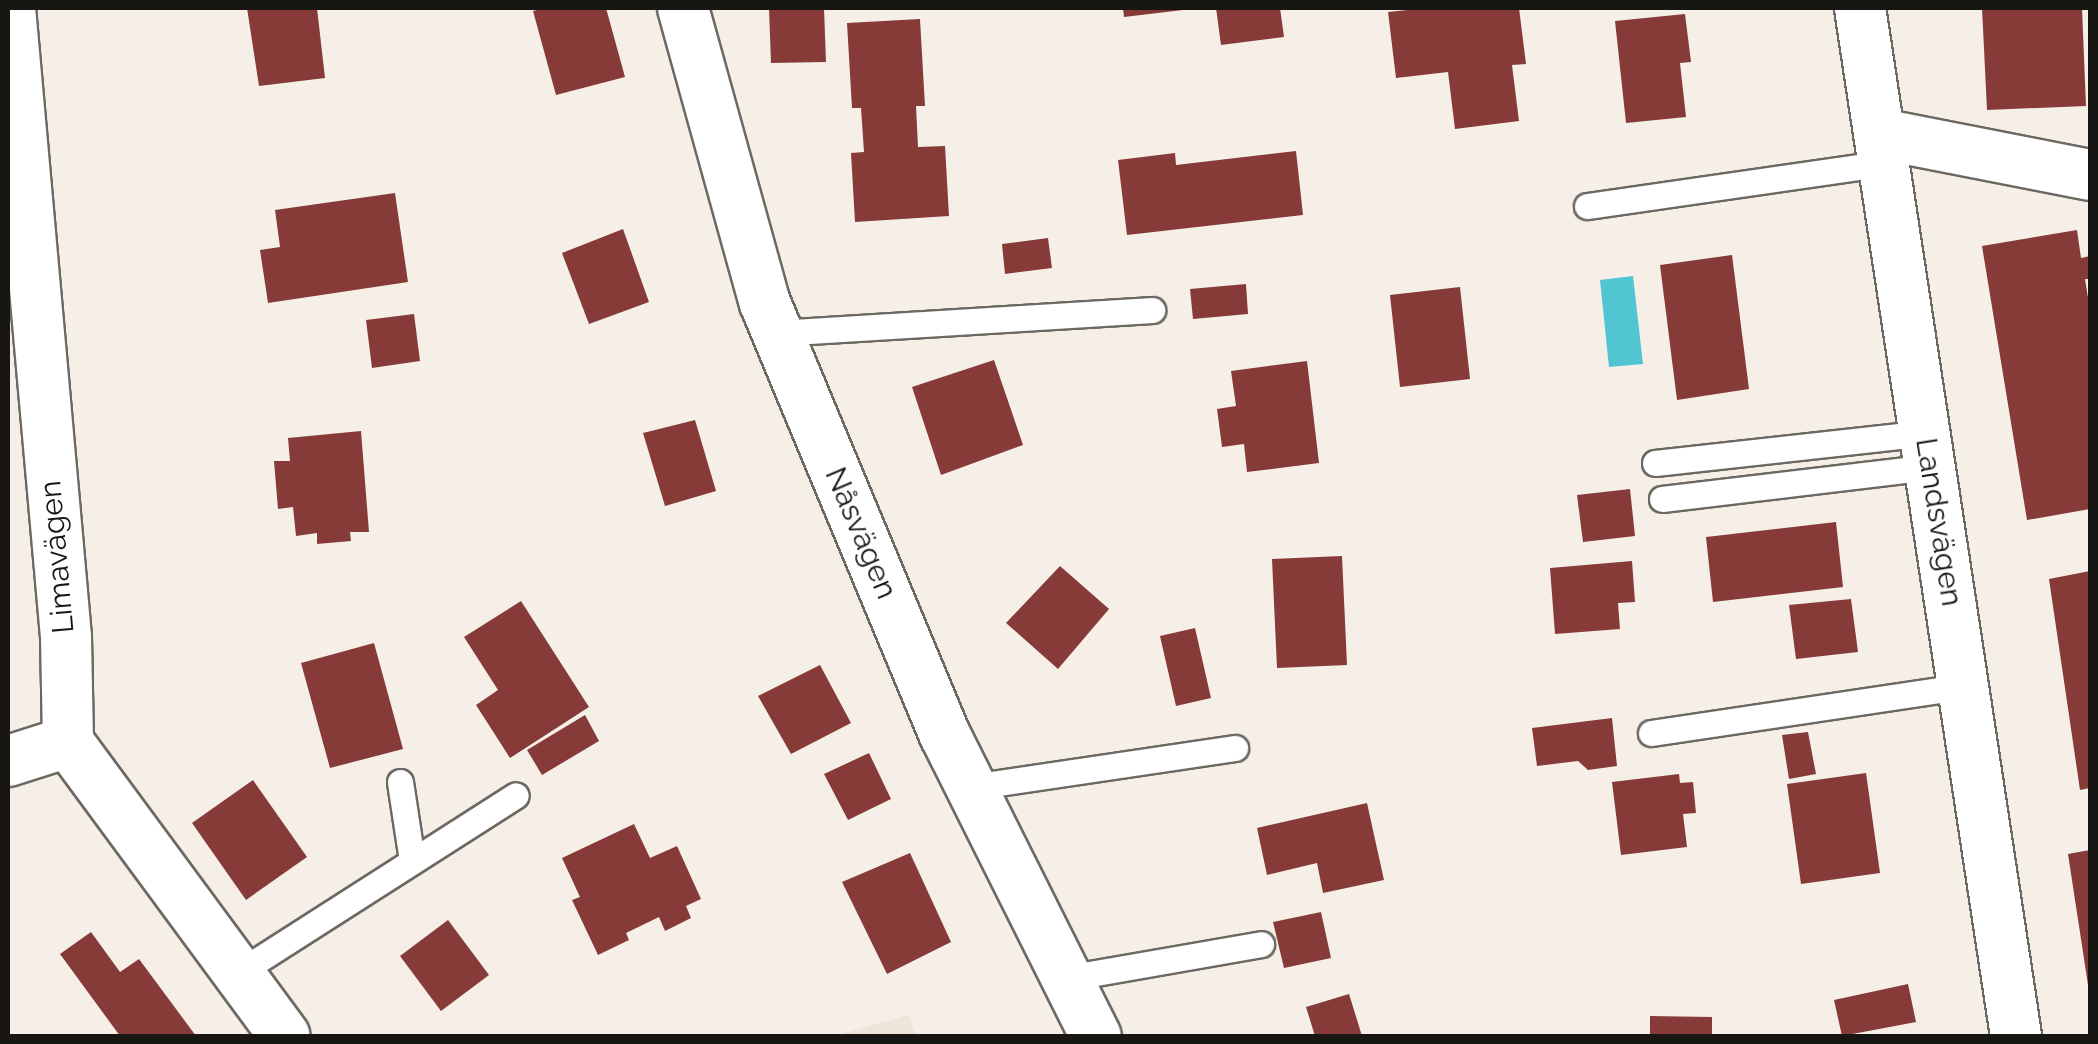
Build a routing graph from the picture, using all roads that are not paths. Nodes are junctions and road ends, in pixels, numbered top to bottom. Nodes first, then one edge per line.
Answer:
1 (10, 8) edge
2 (683, 8) edge
3 (1860, 8) edge
4 (1883, 148) junction
5 (2090, 175) edge
6 (1587, 206) dead end
7 (1152, 310) dead end
8 (777, 333) junction
9 (1928, 450) junction
10 (1655, 464) dead end
11 (1662, 499) dead end
12 (1964, 686) junction
13 (1651, 733) dead end
14 (68, 742) junction
15 (1235, 748) dead end
16 (8, 762) edge
17 (400, 782) dead end
18 (970, 787) junction
19 (516, 794) dead end
20 (412, 860) junction
21 (1261, 944) dead end
22 (242, 972) junction
23 (1067, 978) junction
24 (284, 1036) edge
25 (1096, 1036) edge
26 (2016, 1036) edge

1 - 14 street, Limavägen
2 - 8 street, Nåsvägen
3 - 4 street, Landsvägen
4 - 5 street
4 - 6 lane
4 - 9 street, Landsvägen
7 - 8 lane
8 - 18 street, Nåsvägen
9 - 10 lane
9 - 11 lane
9 - 12 street, Landsvägen
12 - 13 lane
12 - 26 street, Landsvägen
14 - 16 street
14 - 22 street
15 - 18 lane
17 - 20 lane
18 - 23 street, Nåsvägen
19 - 20 lane
20 - 22 lane
21 - 23 lane
22 - 24 street
23 - 25 street, Nåsvägen

